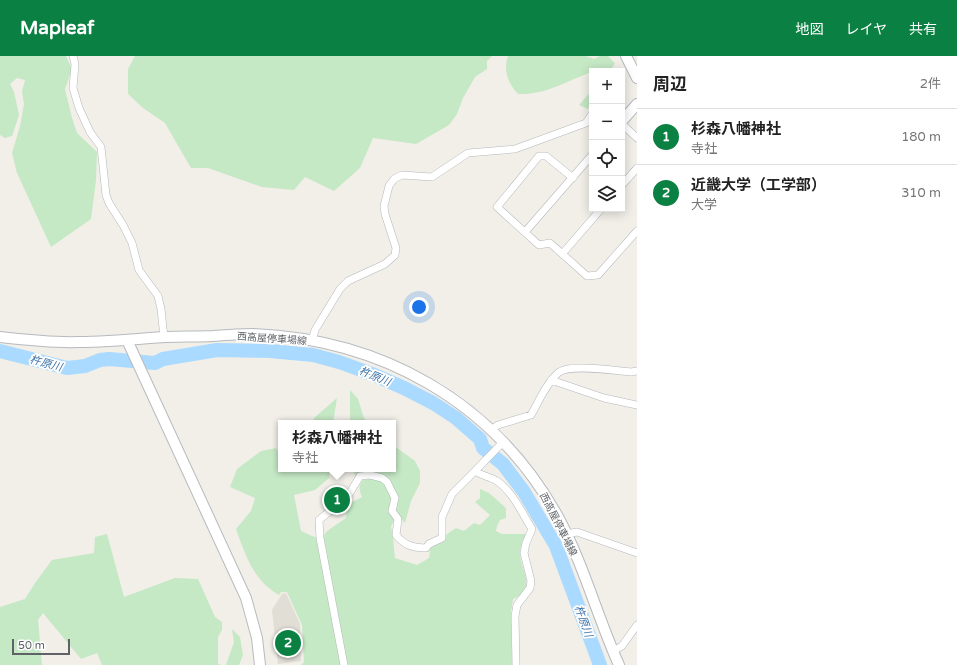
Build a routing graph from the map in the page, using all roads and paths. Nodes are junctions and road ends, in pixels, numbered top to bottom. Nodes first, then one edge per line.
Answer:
1 (73, 56) edge
2 (626, 56) edge
3 (637, 78) edge
4 (637, 104) edge
5 (625, 117) edge
6 (589, 118) edge
7 (625, 127) edge
8 (637, 138) edge
9 (589, 159) edge
10 (636, 171) edge
11 (573, 178) junction
12 (625, 182) edge
13 (598, 212) edge
14 (637, 231) edge
15 (525, 232) junction
16 (562, 252) junction
17 (0, 337) edge
18 (164, 338) junction
19 (127, 340) junction
20 (312, 341) junction
21 (637, 371) edge
22 (551, 380) junction
23 (637, 405) edge
24 (491, 430) junction
25 (503, 442) junction
26 (475, 471) junction
27 (566, 534) junction
28 (637, 553) edge
29 (637, 625) edge
30 (613, 652) junction
31 (260, 665) edge
32 (344, 665) edge
33 (516, 665) edge
34 (619, 665) edge

1 - 18 street
2 - 3 main road
4 - 5 main road
6 - 20 street
7 - 8 street
9 - 11 street
10 - 12 street
11 - 15 street
11 - 15 street
13 - 16 street
14 - 16 street
15 - 16 street
17 - 19 main road, 西高屋停車場線
18 - 19 main road, 西高屋停車場線
18 - 20 main road, 西高屋停車場線
19 - 31 main road
20 - 24 main road, 西高屋停車場線
21 - 22 street
22 - 23 street
22 - 24 street
24 - 25 main road, 西高屋停車場線
25 - 26 street
25 - 27 main road, 西高屋停車場線
26 - 32 street
26 - 33 street
27 - 28 street
27 - 30 main road, 西高屋停車場線
29 - 30 street
30 - 34 main road, 西高屋停車場線

